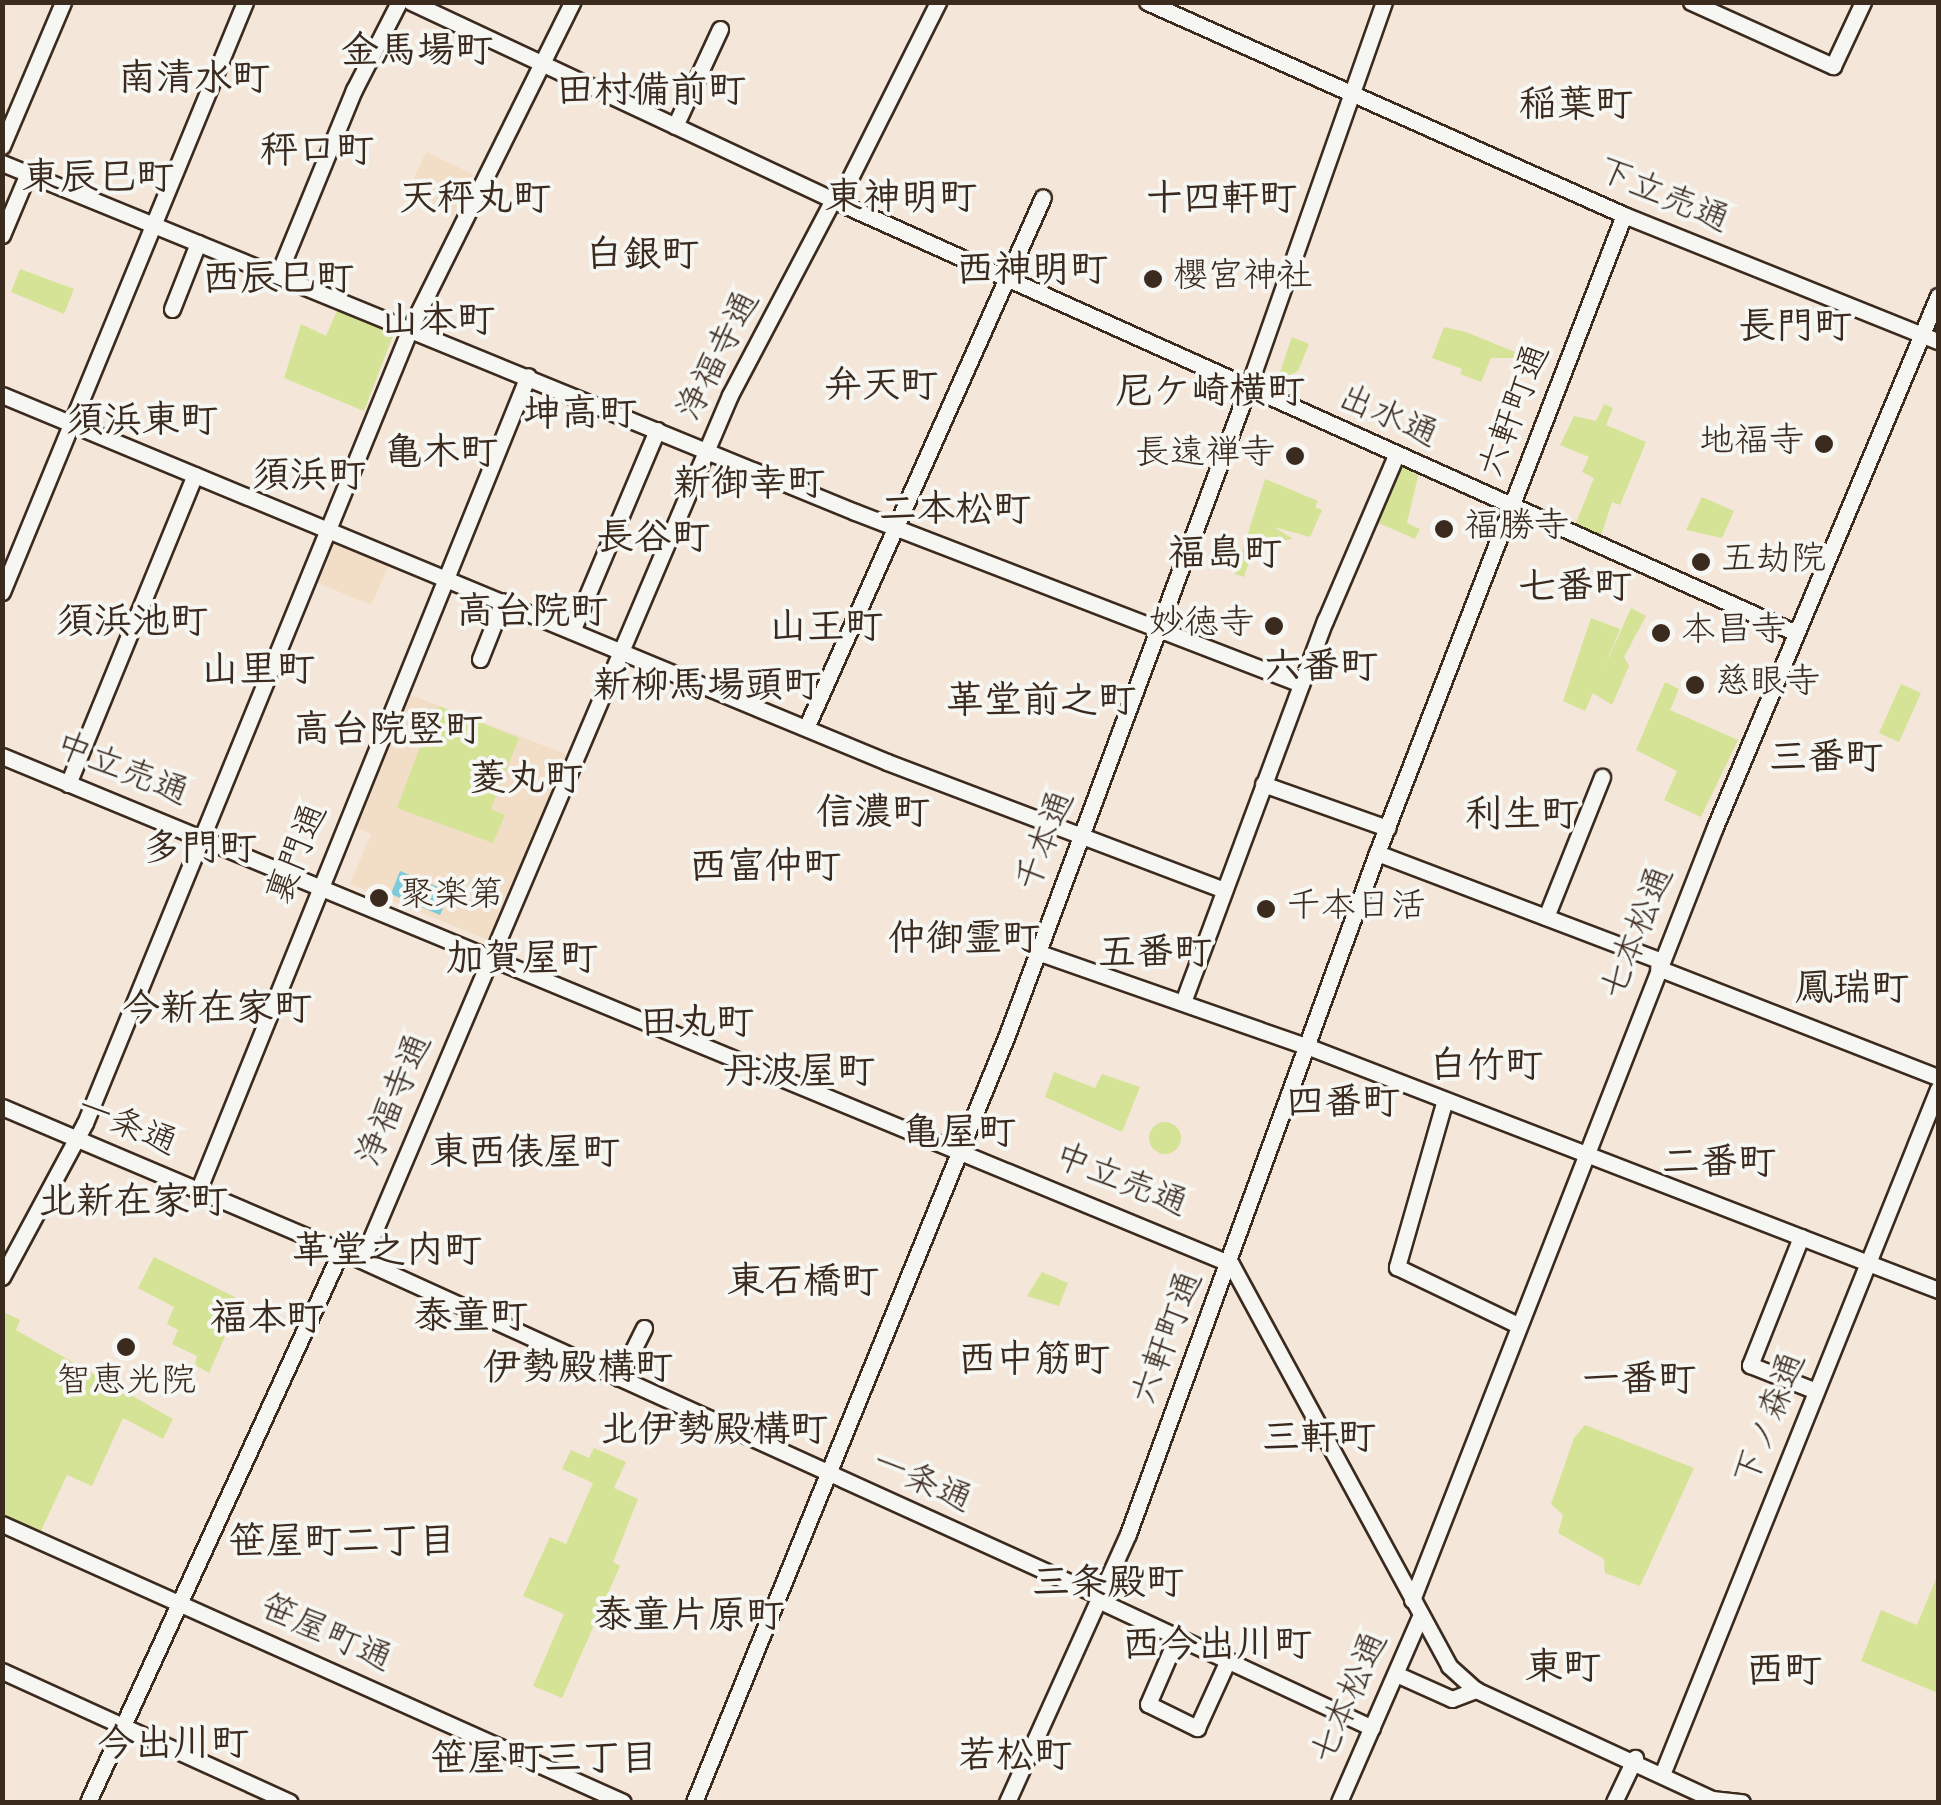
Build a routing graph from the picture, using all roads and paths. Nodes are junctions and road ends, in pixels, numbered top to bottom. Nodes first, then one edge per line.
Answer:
1 (64, 2) edge
2 (245, 2) edge
3 (400, 2) edge
4 (411, 2) edge
5 (572, 2) edge
6 (938, 2) edge
7 (1384, 2) edge
8 (1691, 2) edge
9 (1863, 2) edge
10 (1153, 4) edge
11 (720, 28) dead end
12 (542, 64) junction
13 (1348, 92) junction
14 (675, 126) junction
15 (2, 146) edge
16 (2, 163) edge
17 (28, 173) junction
18 (1044, 198) dead end
19 (835, 201) junction
20 (1624, 216) junction
21 (151, 224) junction
22 (2, 235) edge
23 (198, 242) junction
24 (278, 275) junction
25 (1007, 278) junction
26 (1938, 296) edge
27 (172, 308) dead end
28 (410, 329) junction
29 (1922, 334) junction
30 (1938, 341) edge
31 (528, 376) junction
32 (1248, 388) junction
33 (2, 395) edge
34 (72, 422) junction
35 (656, 430) junction
36 (707, 450) junction
37 (1396, 455) junction
38 (195, 475) junction
39 (1512, 508) junction
40 (897, 528) junction
41 (328, 532) junction
42 (446, 578) junction
43 (2, 592) edge
44 (503, 601) junction
45 (572, 630) junction
46 (1159, 630) junction
47 (1796, 633) junction
48 (623, 650) junction
49 (480, 660) dead end
50 (1301, 684) junction
51 (806, 728) junction
52 (2, 756) edge
53 (1602, 777) dead end
54 (68, 784) junction
55 (1262, 784) junction
56 (1387, 828) junction
57 (201, 837) junction
58 (1082, 837) junction
59 (1377, 853) junction
60 (320, 885) junction
61 (1224, 890) junction
62 (1546, 917) junction
63 (1038, 952) junction
64 (492, 958) junction
65 (1659, 964) junction
66 (1183, 1002) junction
67 (1309, 1047) junction
68 (1938, 1076) edge
69 (1938, 1091) edge
70 (1444, 1103) junction
71 (2, 1107) edge
72 (75, 1140) junction
73 (962, 1151) junction
74 (1585, 1154) junction
75 (198, 1191) junction
76 (1801, 1237) junction
77 (341, 1250) junction
78 (362, 1260) junction
79 (1866, 1262) junction
80 (1231, 1264) junction
81 (2, 1277) edge
82 (1938, 1290) edge
83 (1518, 1325) junction
84 (644, 1328) dead end
85 (619, 1378) junction
86 (1816, 1390) junction
87 (829, 1476) junction
88 (2, 1524) edge
89 (1101, 1599) junction
90 (1412, 1600) junction
91 (181, 1605) junction
92 (1419, 1619) junction
93 (1178, 1637) junction
94 (1228, 1660) junction
95 (2, 1671) edge
96 (1396, 1674) junction
97 (1476, 1690) junction
98 (123, 1726) junction
99 (1372, 1728) junction
100 (1635, 1758) junction
101 (1664, 1772) junction
102 (1713, 1801) edge
103 (88, 1802) edge
104 (290, 1802) edge
105 (623, 1802) edge
106 (694, 1802) edge
107 (1008, 1802) edge
108 (1339, 1802) edge
109 (1614, 1802) edge
110 (1742, 1802) edge

1 - 15 street
2 - 21 street
3 - 24 street
4 - 12 street, 出水通
5 - 12 street
6 - 19 street, 浄福寺通
7 - 13 street, 千本通
8 - 9 street
10 - 13 street, 下立売通
11 - 14 street
12 - 14 street, 出水通
12 - 28 street
13 - 20 street, 下立売通
13 - 32 street, 千本通
14 - 19 street, 出水通
16 - 17 street
17 - 21 street
17 - 22 street
18 - 25 street
19 - 25 street, 出水通
19 - 36 street, 浄福寺通
20 - 29 street, 下立売通
20 - 39 street, 六軒町通
21 - 23 street
21 - 34 street
23 - 24 street
23 - 27 street
24 - 28 street
25 - 32 street, 出水通
25 - 40 street
26 - 29 street, 七本松通
28 - 31 street
28 - 41 street
29 - 30 street, 下立売通
29 - 47 street, 七本松通
31 - 35 street
31 - 42 street, 裏門通
32 - 37 street, 出水通
32 - 46 street, 千本通
33 - 34 street
34 - 38 street
34 - 43 street
35 - 36 street
35 - 45 street
36 - 40 street
36 - 48 street, 浄福寺通
37 - 39 street, 出水通
37 - 50 street
38 - 41 street
38 - 54 street
39 - 47 street, 出水通
39 - 56 street, 六軒町通
40 - 46 street
40 - 51 street
41 - 42 street
41 - 57 street
42 - 44 street
42 - 60 street, 裏門通
44 - 45 street
44 - 49 street
45 - 48 street
46 - 50 street
46 - 58 street, 千本通
47 - 65 street, 七本松通
48 - 51 street
48 - 64 street, 浄福寺通
50 - 55 street
51 - 58 street
52 - 54 street, 中立売通
53 - 62 street
54 - 57 street, 中立売通
55 - 56 street
55 - 61 street
56 - 59 street, 六軒町通
57 - 60 street, 中立売通
57 - 72 street
58 - 61 street
58 - 63 street, 千本通
59 - 62 street
59 - 67 street, 六軒町通
60 - 64 street, 中立売通
60 - 75 street, 裏門通
61 - 66 street
62 - 65 street
63 - 66 street
63 - 73 street, 千本通
64 - 73 street, 中立売通
64 - 78 street, 浄福寺通
65 - 68 street
65 - 74 street, 七本松通
66 - 67 street
67 - 70 street
67 - 80 street, 六軒町通
69 - 79 street, 下ノ森通
70 - 74 street
70 - 83 street
71 - 72 street, 一条通
72 - 75 street, 一条通
72 - 81 street
73 - 80 street, 中立売通
73 - 87 street, 千本通
74 - 76 street
74 - 83 street, 七本松通
75 - 77 street, 一条通
76 - 79 street
76 - 86 street
77 - 78 street, 一条通
77 - 91 street
78 - 85 street, 一条通
79 - 82 street
79 - 86 street, 下ノ森通
80 - 89 street, 六軒町通
80 - 90 street
83 - 90 street, 七本松通
84 - 85 street
85 - 87 street, 一条通
86 - 101 street, 下ノ森通
87 - 89 street, 一条通
87 - 106 street, 千本通
88 - 91 street, 笹屋町通
89 - 93 street, 一条通
89 - 107 street, 六軒町通
90 - 92 street
91 - 98 street
91 - 105 street, 笹屋町通
92 - 96 street, 七本松通
92 - 97 street
93 - 94 street, 一条通
93 - 94 street
94 - 99 street, 一条通
95 - 98 street
96 - 97 street
96 - 99 street, 七本松通
97 - 100 street
98 - 103 street
98 - 104 street
99 - 108 street, 七本松通
100 - 101 street
100 - 109 street
101 - 102 street
102 - 110 street

